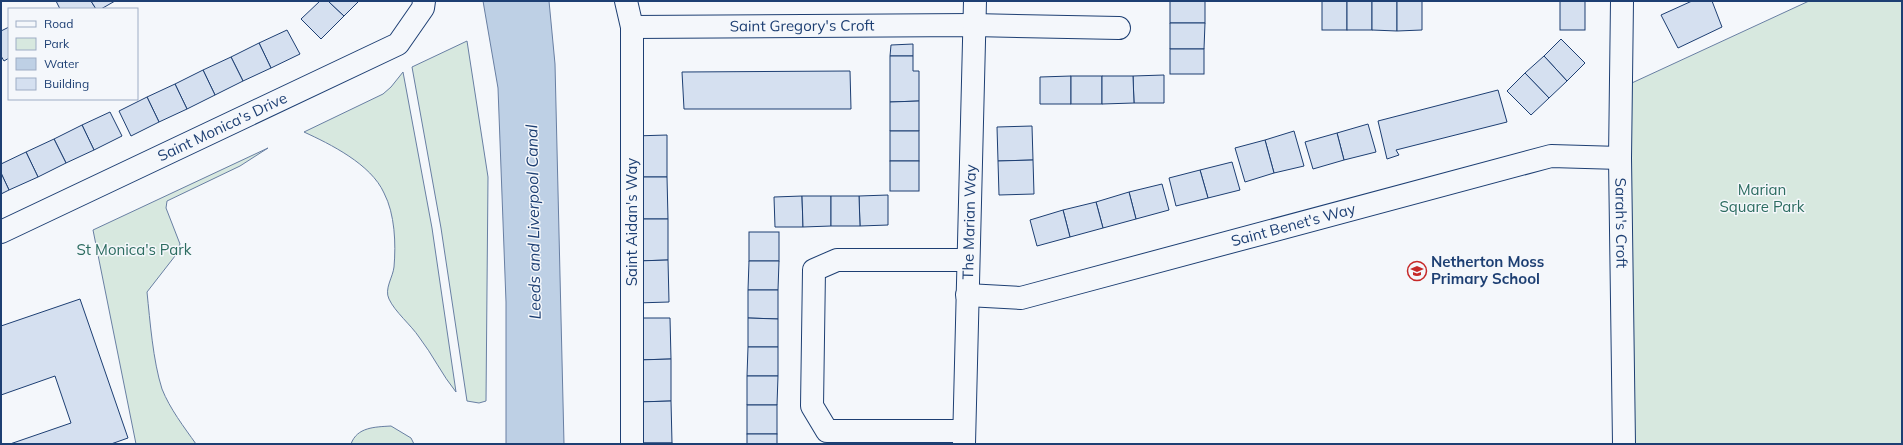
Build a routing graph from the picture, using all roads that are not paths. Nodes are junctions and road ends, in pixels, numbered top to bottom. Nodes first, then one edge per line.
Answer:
1 (424, 1) edge
2 (626, 1) edge
3 (975, 1) edge
4 (1622, 1) edge
5 (973, 25) junction
6 (632, 27) junction
7 (1119, 28) dead end
8 (1620, 158) junction
9 (1, 232) edge
10 (968, 260) junction
11 (967, 295) junction
12 (964, 438) edge
13 (632, 444) edge
14 (1624, 444) edge

1 - 9 street, Saint Monica's Drive
2 - 6 street, Saint Aidan's Way
3 - 5 street, The Marian Way
4 - 8 street, Sarah's Croft
5 - 6 street, Saint Gregory's Croft
5 - 7 street, Saint Gregory's Croft
5 - 10 street, The Marian Way
6 - 13 street, Saint Aidan's Way
8 - 11 street, Saint Benet's Way
8 - 14 street, Sarah's Croft
10 - 11 street, The Marian Way
10 - 12 street
11 - 12 street, The Marian Way

